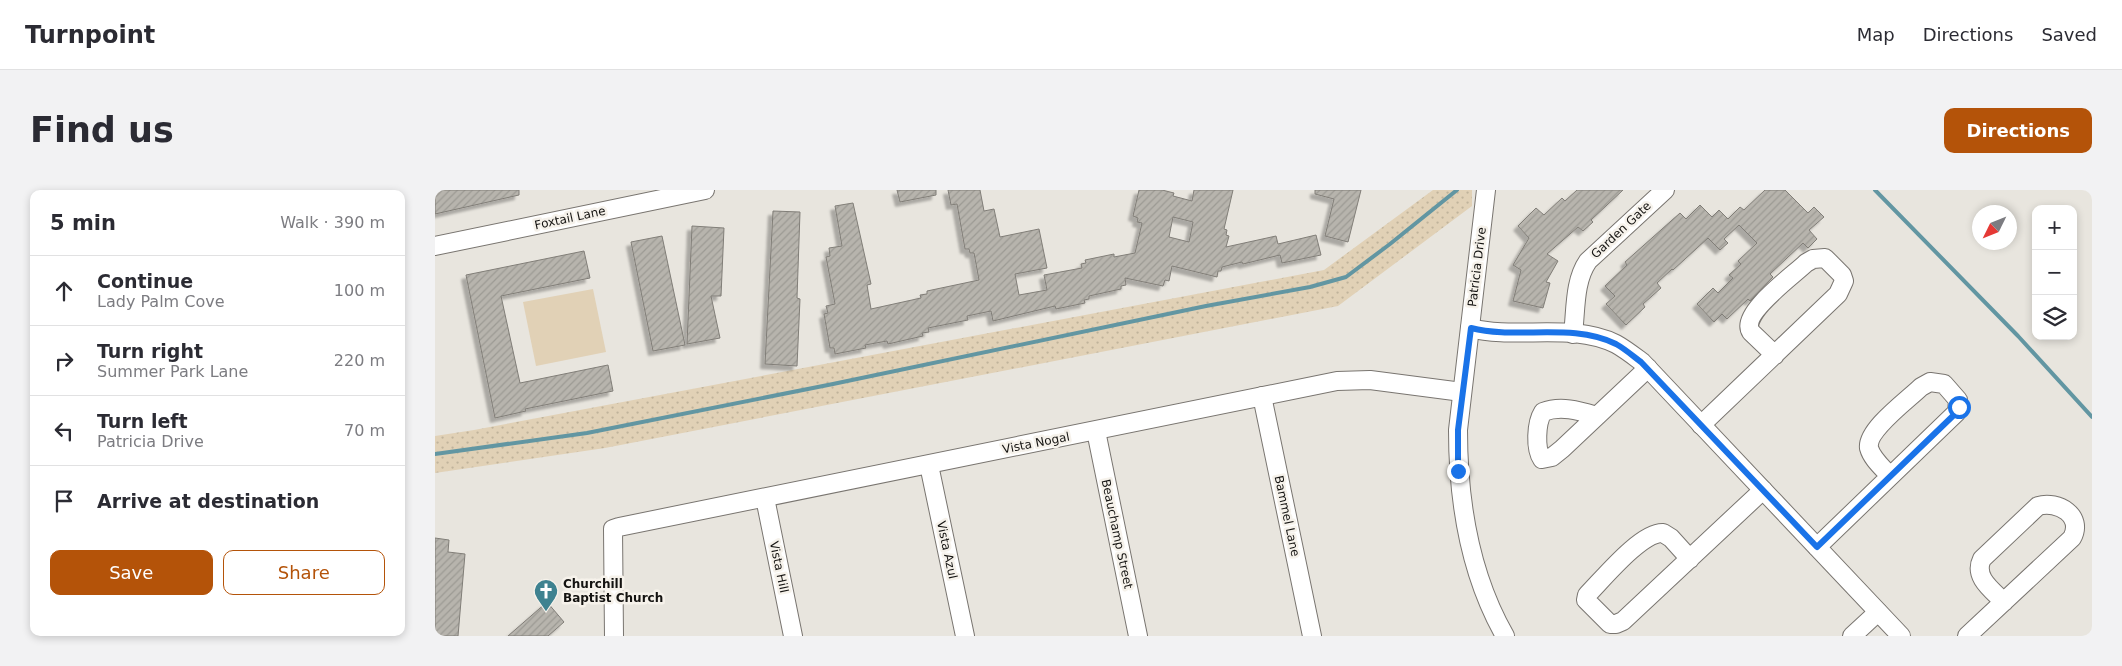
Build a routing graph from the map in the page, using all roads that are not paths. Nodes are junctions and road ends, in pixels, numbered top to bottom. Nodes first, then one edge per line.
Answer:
1 (705, 190) edge
2 (1486, 190) edge
3 (1665, 190) edge
4 (435, 246) edge
5 (1471, 328) junction
6 (1573, 334) junction
7 (1775, 355) junction
8 (1647, 368) junction
9 (1462, 392) junction
10 (1262, 396) junction
11 (1597, 416) dead end
12 (1701, 425) junction
13 (1096, 431) junction
14 (929, 465) junction
15 (1891, 476) junction
16 (1763, 490) junction
17 (765, 498) junction
18 (1817, 547) junction
19 (1690, 559) junction
20 (2003, 602) junction
21 (1879, 612) junction
22 (614, 636) edge
23 (793, 636) edge
24 (965, 636) edge
25 (1138, 636) edge
26 (1312, 636) edge
27 (1505, 636) edge
28 (1853, 636) edge
29 (1901, 636) edge
30 (1967, 636) edge

1 - 4 street, Foxtail Lane
2 - 5 street, Patricia Drive
3 - 6 street, Garden Gate
5 - 6 street
5 - 9 street, Patricia Drive
6 - 8 street
7 - 7 street
7 - 12 street
8 - 11 street
8 - 12 street
9 - 10 street, Vista Nogal
9 - 27 street, Patricia Drive
10 - 13 street, Vista Nogal
10 - 26 street, Bammel Lane
12 - 16 street
13 - 14 street, Vista Nogal
13 - 25 street, Beauchamp Street
14 - 17 street, Vista Nogal
14 - 24 street, Vista Azul
15 - 15 street
15 - 18 street
16 - 18 street
16 - 19 street
17 - 22 street, Vista Nogal
17 - 23 street, Vista Hill
18 - 21 street
19 - 19 street
20 - 20 street
20 - 30 street
21 - 28 street
21 - 29 street

